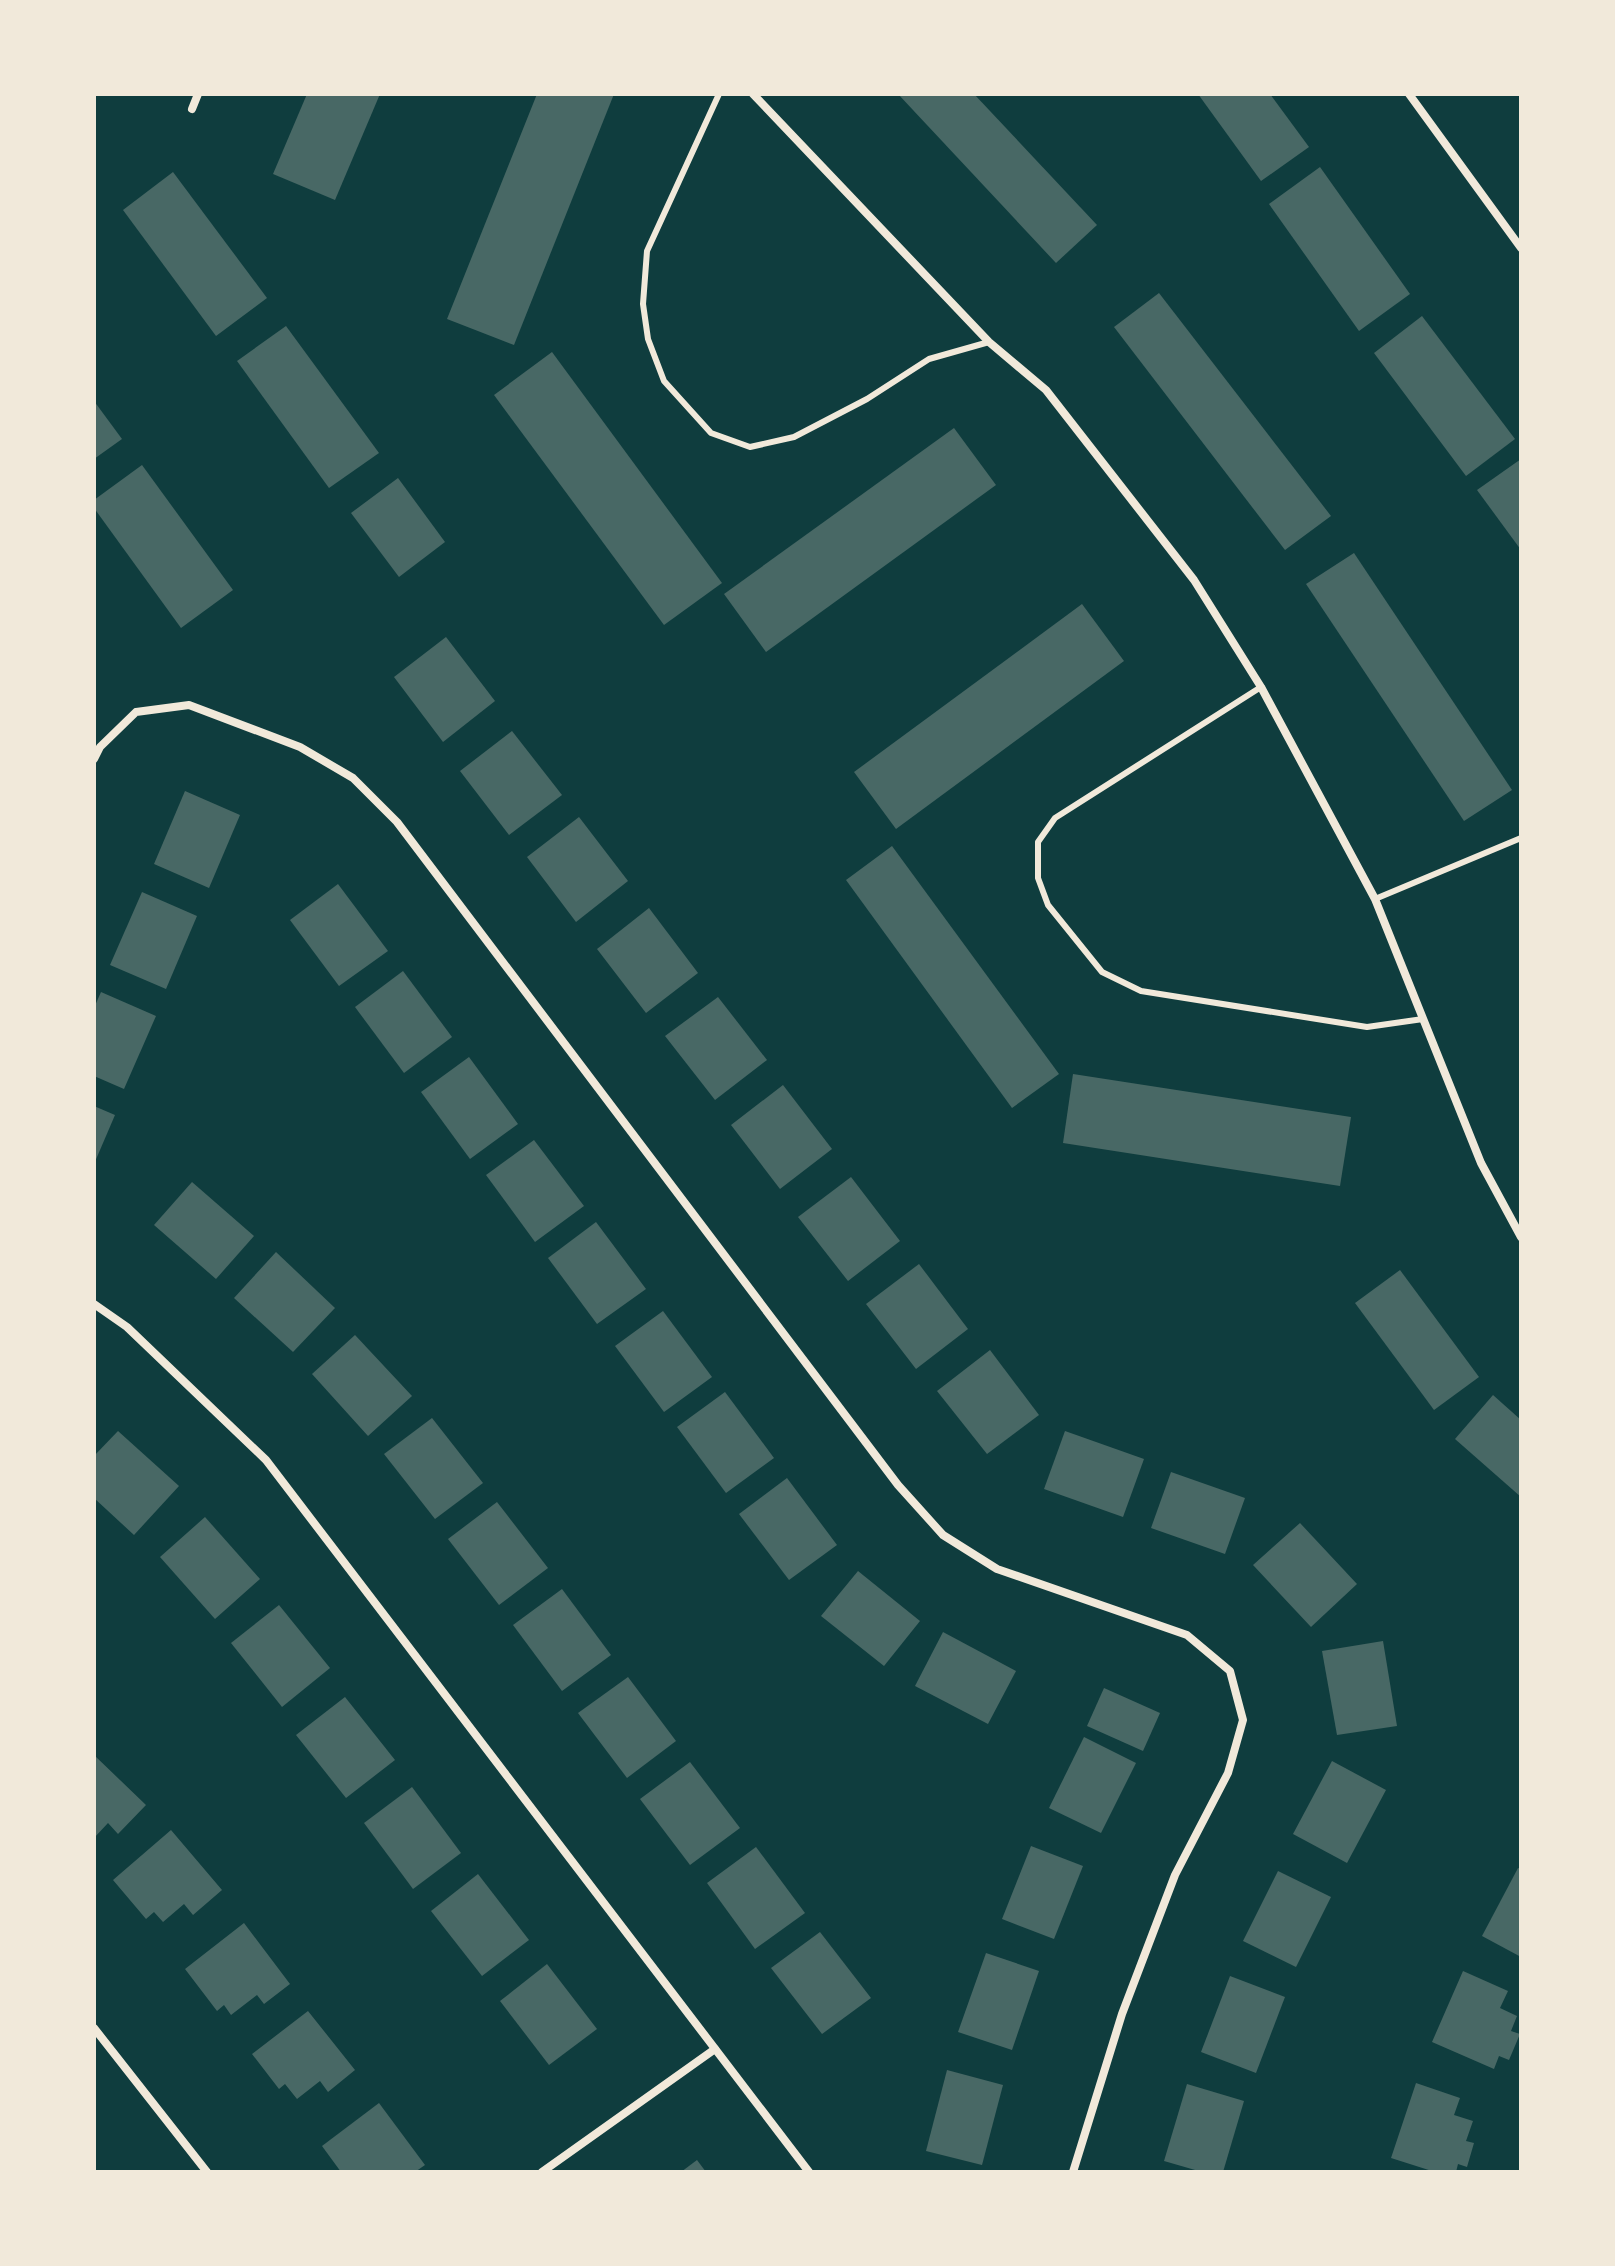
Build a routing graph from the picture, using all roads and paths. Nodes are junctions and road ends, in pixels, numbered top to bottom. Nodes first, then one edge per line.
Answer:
1 (198, 94) edge
2 (719, 94) edge
3 (753, 94) edge
4 (1409, 94) edge
5 (192, 109) dead end
6 (1521, 248) edge
7 (989, 342) junction
8 (1261, 687) junction
9 (94, 759) edge
10 (1521, 838) edge
11 (1375, 899) junction
12 (1423, 1019) junction
13 (1521, 1237) edge
14 (94, 1304) edge
15 (94, 2028) edge
16 (715, 2049) junction
17 (207, 2172) edge
18 (542, 2172) edge
19 (809, 2172) edge
20 (1073, 2172) edge

1 - 5 street
2 - 7 lane
3 - 7 street
4 - 6 street
7 - 8 street
8 - 11 street
8 - 12 lane
9 - 20 street
10 - 11 lane
11 - 12 street
12 - 13 street
14 - 16 street
15 - 17 street
16 - 18 street
16 - 19 street

